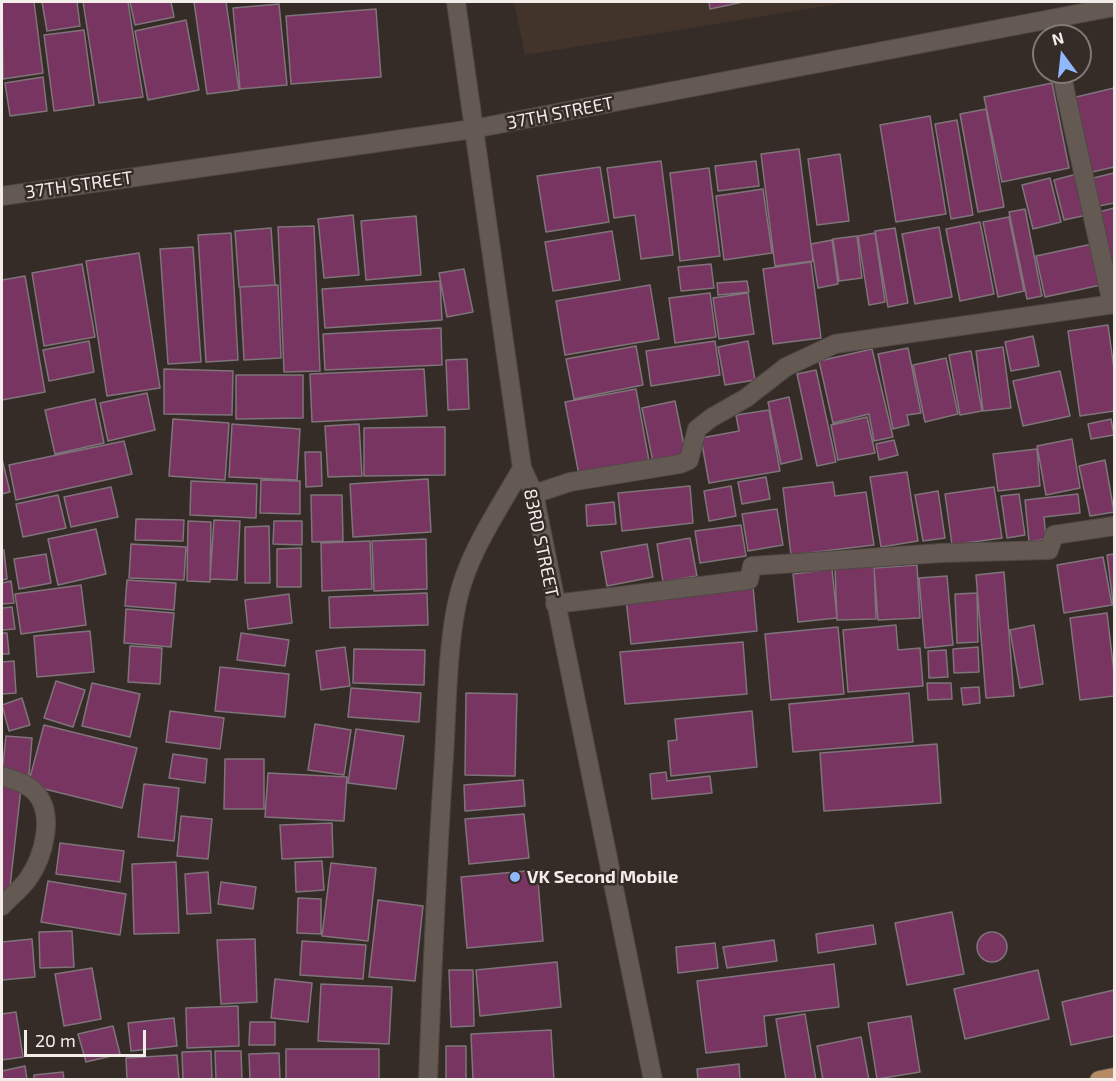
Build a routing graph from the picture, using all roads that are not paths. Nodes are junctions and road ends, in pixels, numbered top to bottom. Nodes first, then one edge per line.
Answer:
1 (456, 2) edge
2 (1114, 7) edge
3 (1063, 24) edge
4 (1032, 31) edge
5 (1064, 84) edge
6 (472, 129) junction
7 (2, 196) edge
8 (1113, 304) edge
9 (522, 468) junction
10 (534, 494) junction
11 (1114, 526) edge
12 (555, 604) junction
13 (2, 776) edge
14 (2, 906) edge
15 (1114, 1077) edge
16 (428, 1080) edge
17 (653, 1080) edge
18 (1099, 1080) edge

1 - 6 street, 83RD STREET
2 - 3 street, 37TH STREET
4 - 6 street, 37TH STREET
5 - 8 street
6 - 7 street, 37TH STREET
6 - 9 street, 83RD STREET
8 - 10 street
9 - 10 street, 83RD STREET
9 - 16 street
10 - 12 street, 83RD STREET
11 - 12 street
12 - 17 street, 83RD STREET
13 - 14 street
15 - 18 main road

